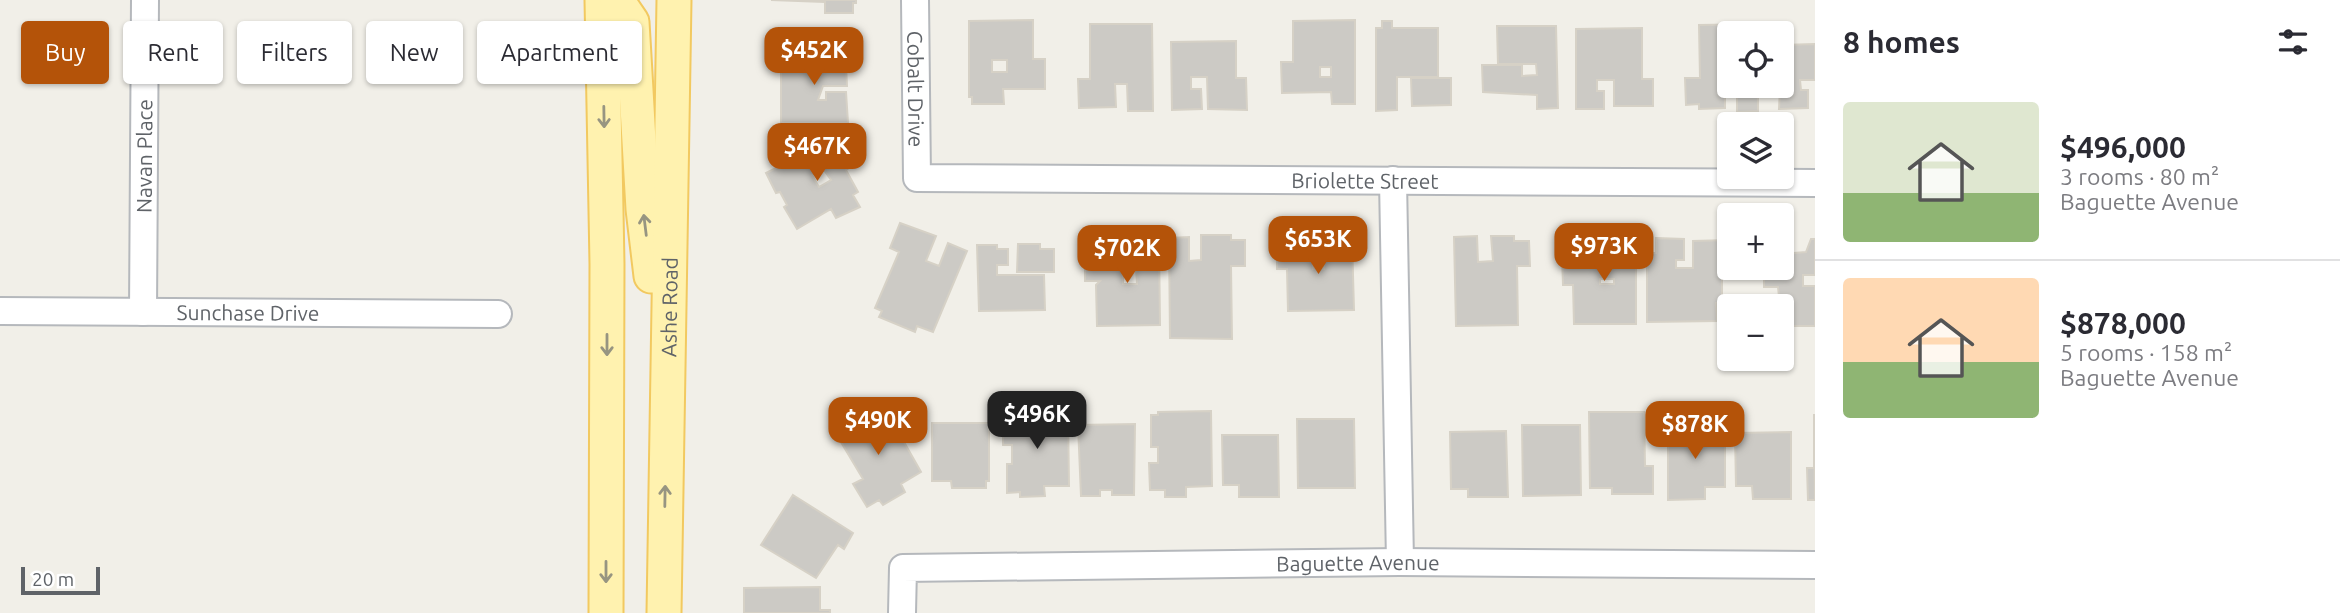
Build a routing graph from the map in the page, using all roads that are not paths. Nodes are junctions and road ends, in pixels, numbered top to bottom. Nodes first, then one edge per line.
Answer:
1 (145, 0) edge
2 (602, 0) edge
3 (617, 0) edge
4 (674, 0) edge
5 (915, 0) edge
6 (918, 178) joint
7 (1393, 180) junction
8 (1815, 183) edge
9 (0, 311) edge
10 (143, 312) junction
11 (667, 313) junction
12 (498, 314) dead end
13 (1401, 562) junction
14 (1815, 565) edge
15 (606, 613) edge
16 (664, 613) edge
17 (902, 613) edge

1 - 10 street, Navan Place
2 -> 15 main road
11 -> 3 main road
4 - 11 main road, Ashe Road
5 - 6 street, Cobalt Drive
6 - 7 street, Briolette Street
7 - 8 street, Briolette Street
7 - 13 street
9 - 10 street, Sunchase Drive
10 - 12 street, Sunchase Drive
16 -> 11 main road, Ashe Road
13 - 14 street, Baguette Avenue
13 - 17 street, Baguette Avenue

